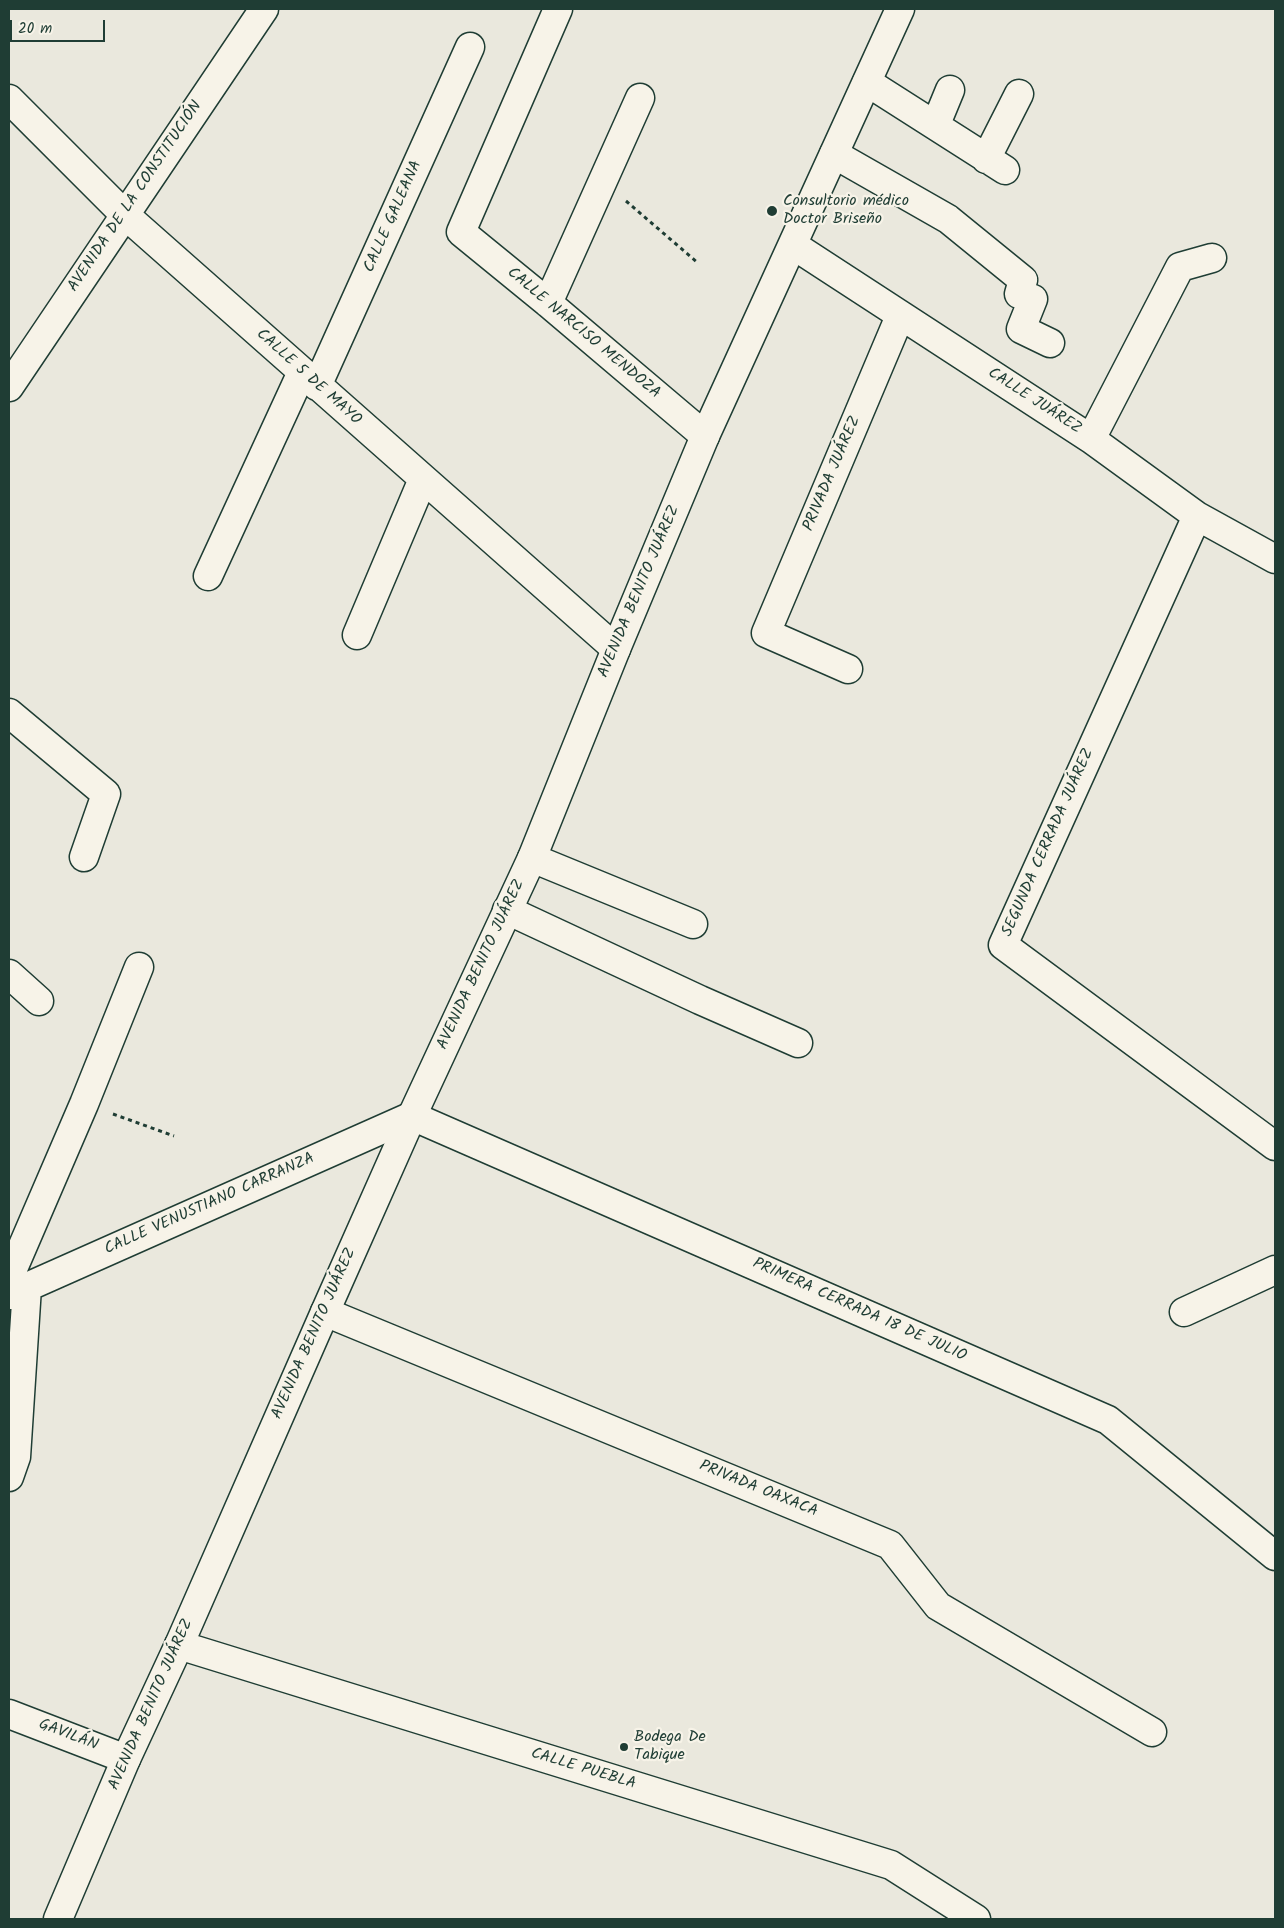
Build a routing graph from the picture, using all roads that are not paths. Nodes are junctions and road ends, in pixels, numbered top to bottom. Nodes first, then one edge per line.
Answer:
1 (558, 9) edge
2 (900, 9) edge
3 (253, 13) edge
4 (470, 47) dead end
5 (867, 82) junction
6 (950, 90) dead end
7 (1019, 94) dead end
8 (640, 98) dead end
9 (9, 99) edge
10 (936, 124) junction
11 (834, 154) junction
12 (124, 214) junction
13 (793, 245) junction
14 (1212, 258) dead end
15 (548, 302) junction
16 (900, 316) junction
17 (1050, 343) dead end
18 (309, 379) junction
19 (9, 387) edge
20 (705, 436) junction
21 (1091, 439) junction
22 (423, 479) junction
23 (1197, 516) junction
24 (1275, 559) edge
25 (208, 576) dead end
26 (357, 635) dead end
27 (616, 649) junction
28 (848, 669) dead end
29 (9, 713) edge
30 (84, 857) dead end
31 (532, 858) junction
32 (507, 910) junction
33 (693, 924) dead end
34 (139, 967) dead end
35 (9, 974) edge
36 (38, 1001) dead end
37 (798, 1043) dead end
38 (412, 1116) junction
39 (1275, 1146) edge
40 (1275, 1270) edge
41 (15, 1287) edge
42 (325, 1312) junction
43 (1184, 1312) dead end
44 (9, 1477) edge
45 (1275, 1556) edge
46 (179, 1645) junction
47 (9, 1714) edge
48 (1152, 1732) dead end
49 (126, 1759) junction
50 (58, 1919) edge
51 (976, 1919) edge

1 - 15 street, CALLE NARCISO MENDOZA
2 - 5 street, AVENIDA BENITO JUÁREZ
3 - 12 street, AVENIDA DE LA CONSTITUCIÓN
4 - 18 street, CALLE GALEANA
5 - 10 street
5 - 11 street, AVENIDA BENITO JUÁREZ
6 - 10 street
7 - 10 street
8 - 15 street
9 - 12 street, CALLE 5 DE MAYO
11 - 13 street, AVENIDA BENITO JUÁREZ
11 - 17 street
12 - 18 street, CALLE 5 DE MAYO
12 - 19 street, AVENIDA DE LA CONSTITUCIÓN
13 - 16 street, CALLE JUÁREZ
13 - 20 street, AVENIDA BENITO JUÁREZ
14 - 21 street
15 - 20 street, CALLE NARCISO MENDOZA
16 - 21 street, CALLE JUÁREZ
16 - 28 street, PRIVADA JUÁREZ
18 - 22 street, CALLE 5 DE MAYO
18 - 25 street, CALLE GALEANA
20 - 27 street, AVENIDA BENITO JUÁREZ
21 - 23 street, CALLE JUÁREZ
22 - 26 street
22 - 27 street, CALLE 5 DE MAYO
23 - 24 street, CALLE JUÁREZ
23 - 39 street, SEGUNDA CERRADA JUÁREZ
27 - 31 street, AVENIDA BENITO JUÁREZ
29 - 30 street
31 - 32 street, AVENIDA BENITO JUÁREZ
31 - 33 street
32 - 37 street
32 - 38 street, AVENIDA BENITO JUÁREZ
34 - 41 street
35 - 36 street
38 - 41 street, CALLE VENUSTIANO CARRANZA
38 - 42 street, AVENIDA BENITO JUÁREZ
38 - 45 street, PRIMERA CERRADA 18 DE JULIO
40 - 43 street
41 - 44 street
42 - 46 street, AVENIDA BENITO JUÁREZ
42 - 48 street, PRIVADA OAXACA
46 - 49 street, AVENIDA BENITO JUÁREZ
46 - 51 street, CALLE PUEBLA
47 - 49 street, GAVILÁN
49 - 50 street, AVENIDA BENITO JUÁREZ

